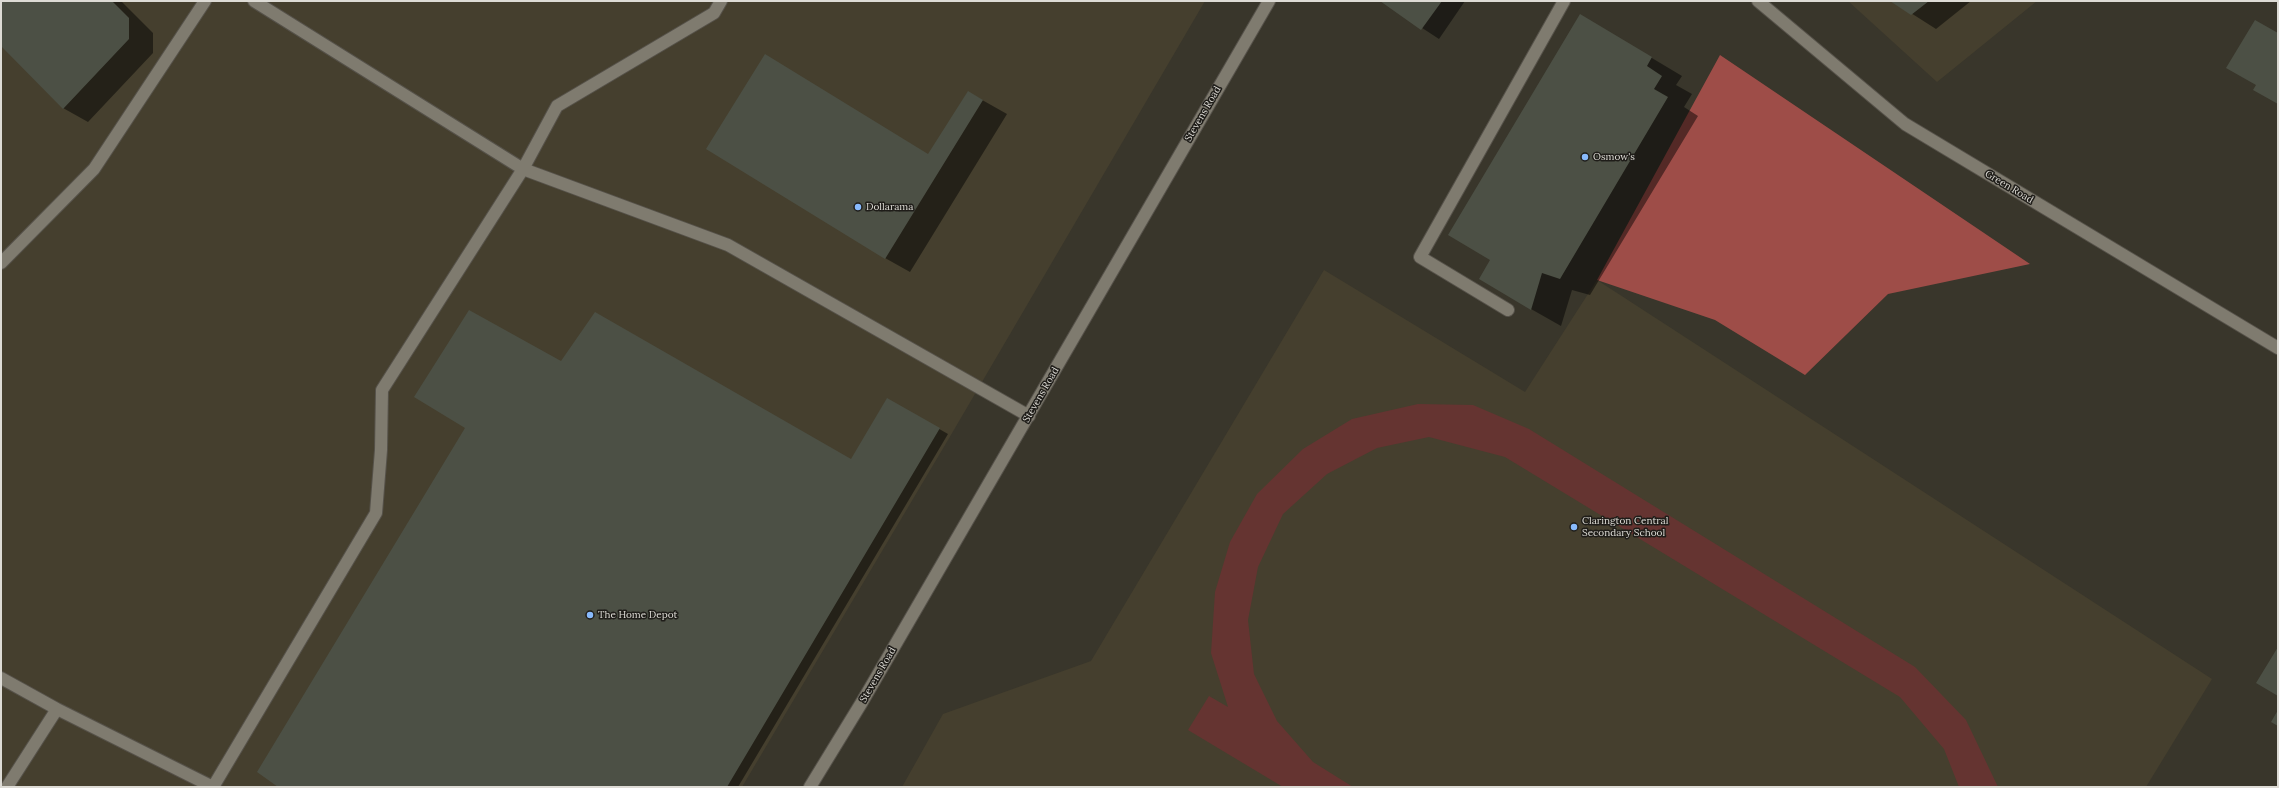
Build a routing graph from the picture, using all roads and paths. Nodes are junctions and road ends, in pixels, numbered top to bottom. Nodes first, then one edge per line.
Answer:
1 (205, 1) edge
2 (254, 1) edge
3 (721, 1) edge
4 (1269, 1) edge
5 (1564, 1) edge
6 (1758, 1) edge
7 (523, 169) junction
8 (1, 263) edge
9 (1508, 310) dead end
10 (2278, 348) edge
11 (1029, 416) junction
12 (1, 678) edge
13 (57, 709) junction
14 (7, 787) edge
15 (810, 787) edge

1 - 8 street
2 - 7 street
3 - 7 street
4 - 11 street, Stevens Road
5 - 9 street
6 - 10 street, Green Road
7 - 11 street
7 - 13 street
11 - 15 street, Stevens Road
12 - 13 street
13 - 14 street

